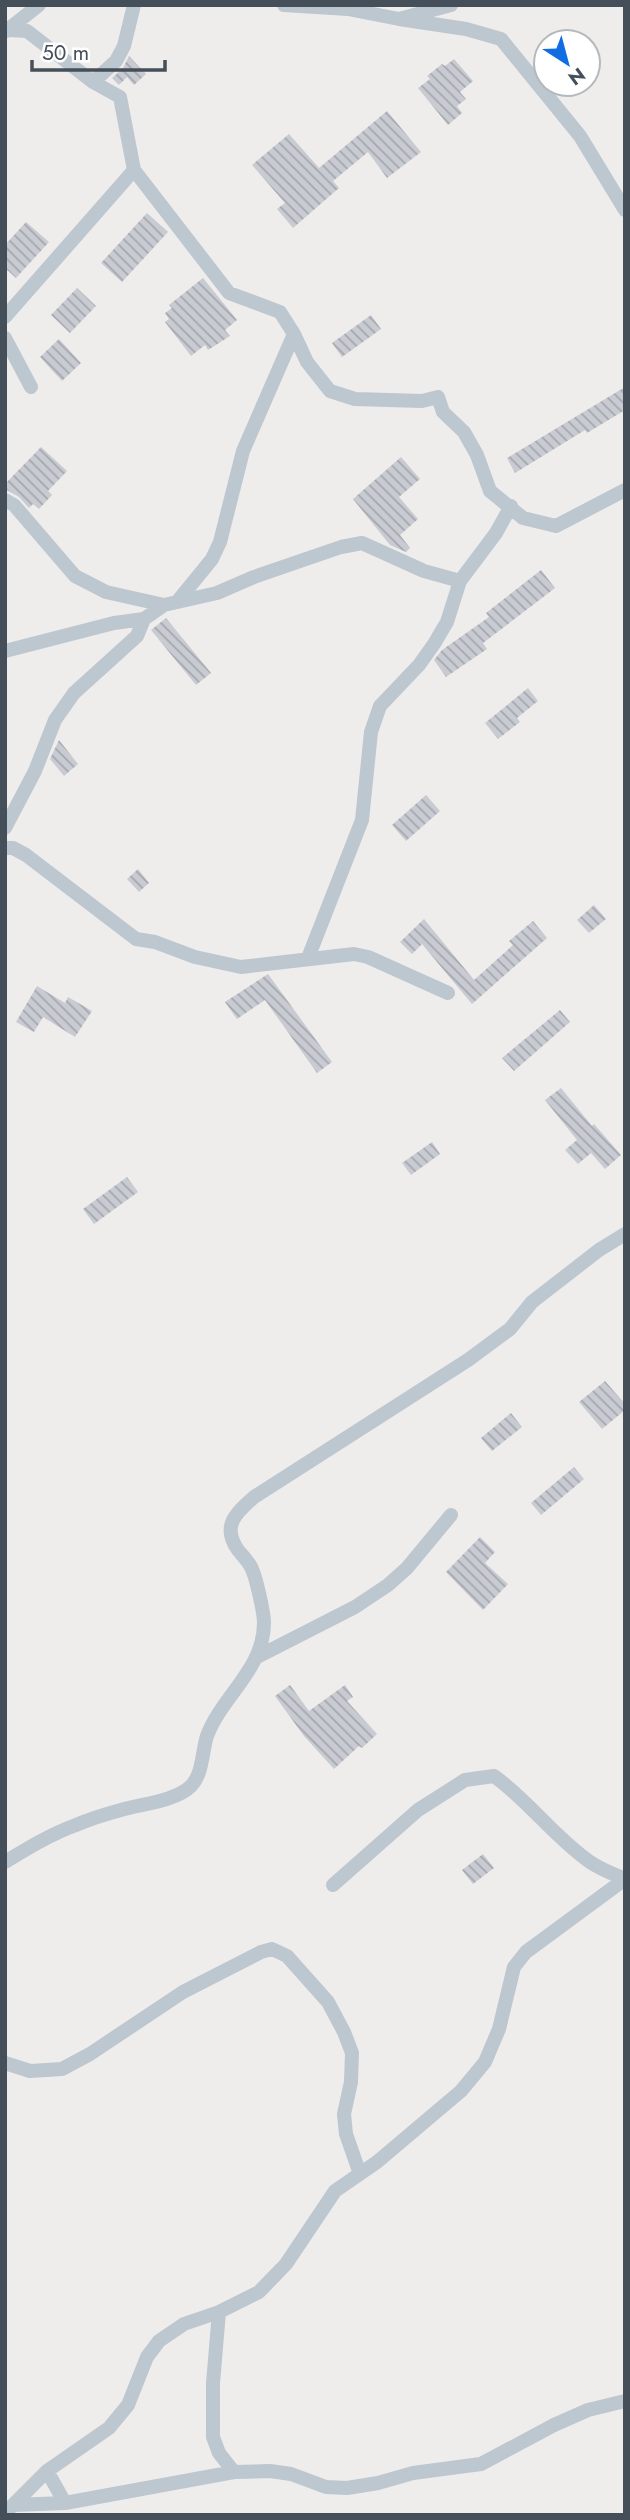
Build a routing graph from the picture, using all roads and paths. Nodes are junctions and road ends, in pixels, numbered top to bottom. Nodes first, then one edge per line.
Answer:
1 (39, 5) edge
2 (134, 5) edge
3 (284, 5) edge
4 (451, 5) edge
5 (400, 19) junction
6 (7, 30) edge
7 (93, 82) junction
8 (134, 170) junction
9 (625, 210) edge
10 (5, 317) edge
11 (294, 334) junction
12 (5, 338) edge
13 (31, 387) dead end
14 (625, 490) edge
15 (5, 500) edge
16 (511, 506) junction
17 (460, 581) junction
18 (171, 604) junction
19 (144, 619) junction
20 (5, 651) edge
21 (5, 828) edge
22 (5, 848) edge
23 (308, 958) junction
24 (448, 993) dead end
25 (625, 1234) edge
26 (451, 1515) dead end
27 (257, 1657) junction
28 (5, 1862) edge
29 (333, 1885) dead end
30 (5, 2063) edge
31 (360, 2174) junction
32 (219, 2312) junction
33 (625, 2401) edge
34 (47, 2470) junction
35 (234, 2472) junction
36 (65, 2503) junction
37 (9, 2509) edge

1 - 6 street
2 - 7 street
3 - 5 street
4 - 5 street
5 - 9 street
6 - 7 street
7 - 8 street
8 - 10 street
8 - 11 street
11 - 16 street
11 - 18 street
12 - 13 street
14 - 16 street
15 - 18 street
16 - 17 street
17 - 18 street
17 - 23 street
18 - 19 street
19 - 20 street
19 - 21 street
22 - 23 street
23 - 24 street
25 - 27 street
26 - 27 street
27 - 28 street
29 - 31 street
30 - 31 street
31 - 32 street
32 - 34 street
32 - 35 street
33 - 35 street
34 - 36 street
34 - 37 street
35 - 36 street
36 - 37 street

